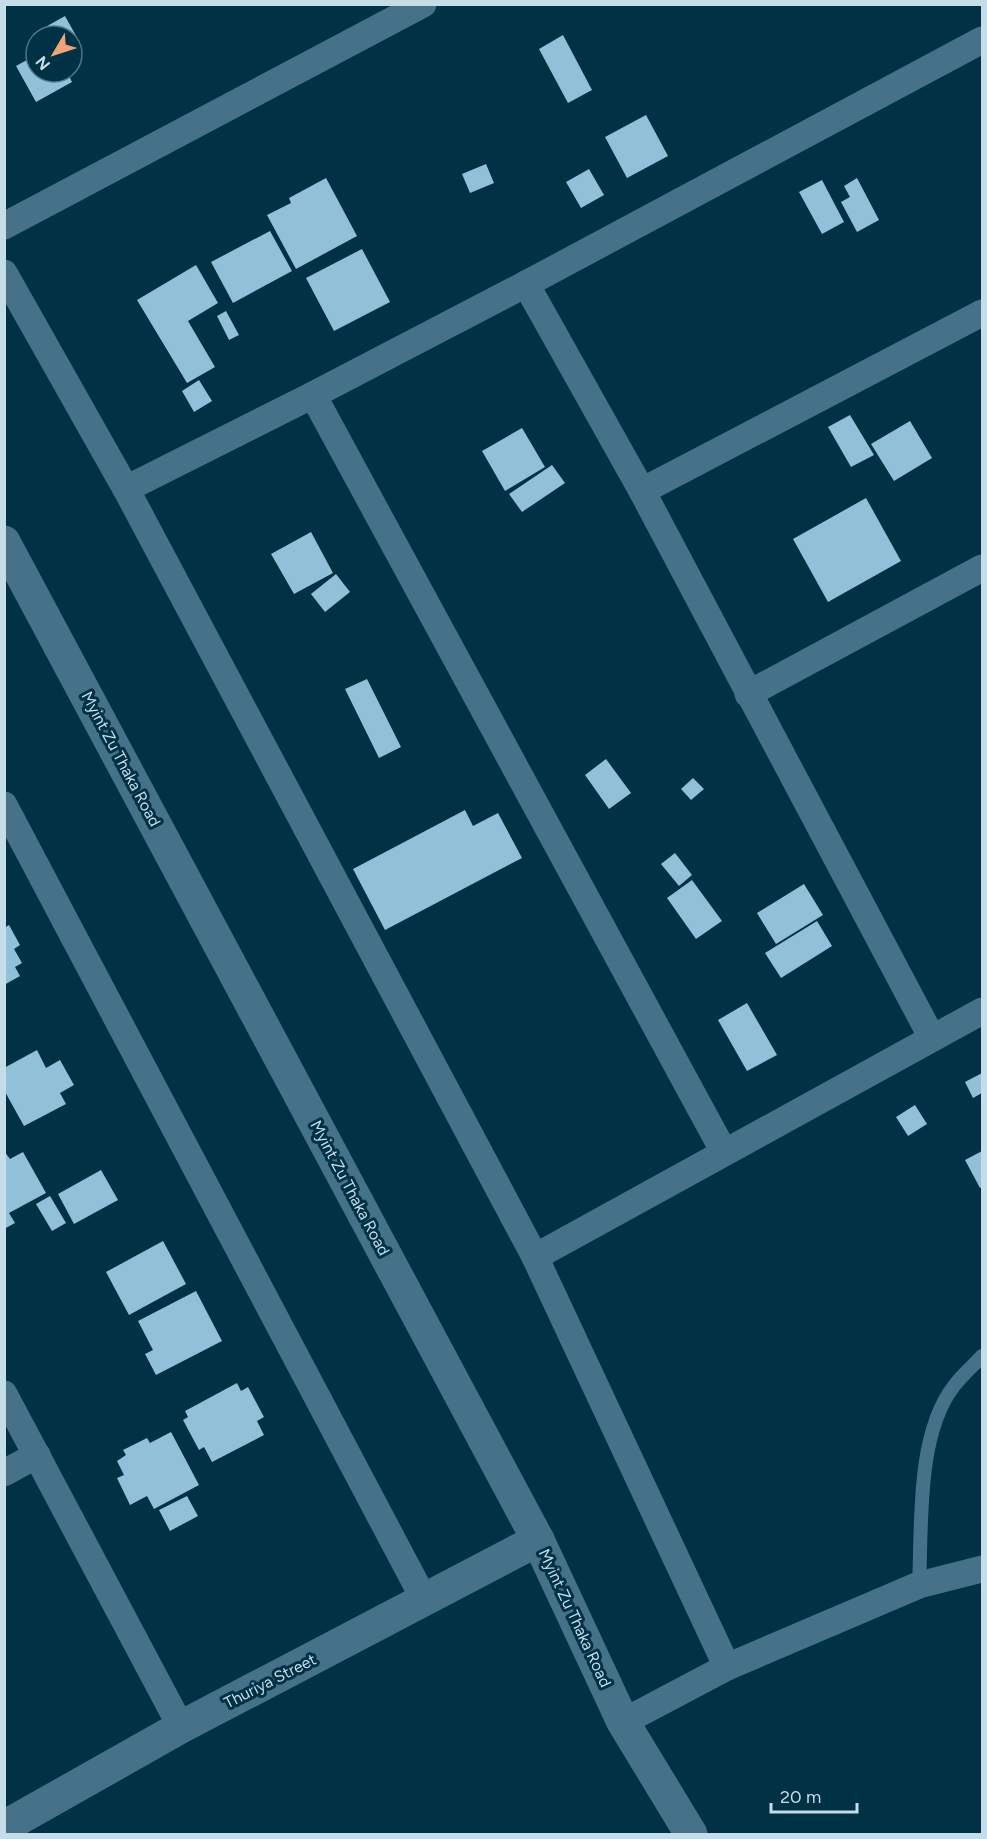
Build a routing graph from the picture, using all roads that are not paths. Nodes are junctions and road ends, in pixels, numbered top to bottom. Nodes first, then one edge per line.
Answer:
1 (423, 4) edge
2 (982, 40) edge
3 (4, 226) edge
4 (4, 273) edge
5 (526, 284) junction
6 (982, 313) edge
7 (313, 395) junction
8 (126, 489) junction
9 (642, 491) junction
10 (4, 542) edge
11 (982, 568) edge
12 (748, 694) junction
13 (4, 805) edge
14 (982, 1011) edge
15 (932, 1038) junction
16 (724, 1152) junction
17 (535, 1257) junction
18 (982, 1356) edge
19 (4, 1394) edge
20 (37, 1455) junction
21 (4, 1473) edge
22 (538, 1540) junction
23 (982, 1569) edge
24 (919, 1585) junction
25 (425, 1601) junction
26 (727, 1667) junction
27 (623, 1722) junction
28 (181, 1727) junction
29 (4, 1827) edge
30 (691, 1834) edge

1 - 3 street
2 - 5 street
4 - 8 street
5 - 7 street
5 - 9 street
6 - 9 street
7 - 8 street
7 - 16 street
8 - 17 street
9 - 12 street
10 - 22 street, Myint Zu Thaka Road
11 - 12 street
12 - 15 street
13 - 25 street
14 - 15 street
15 - 16 street
16 - 17 street
17 - 26 street
18 - 24 lane
19 - 20 street
20 - 21 street
20 - 28 street
22 - 25 street, Thuriya Street
22 - 27 street, Myint Zu Thaka Road
23 - 24 street
24 - 26 street
25 - 28 street, Thuriya Street
26 - 27 street
27 - 30 street, Myint Zu Thaka Road
28 - 29 street, Thuriya Street

